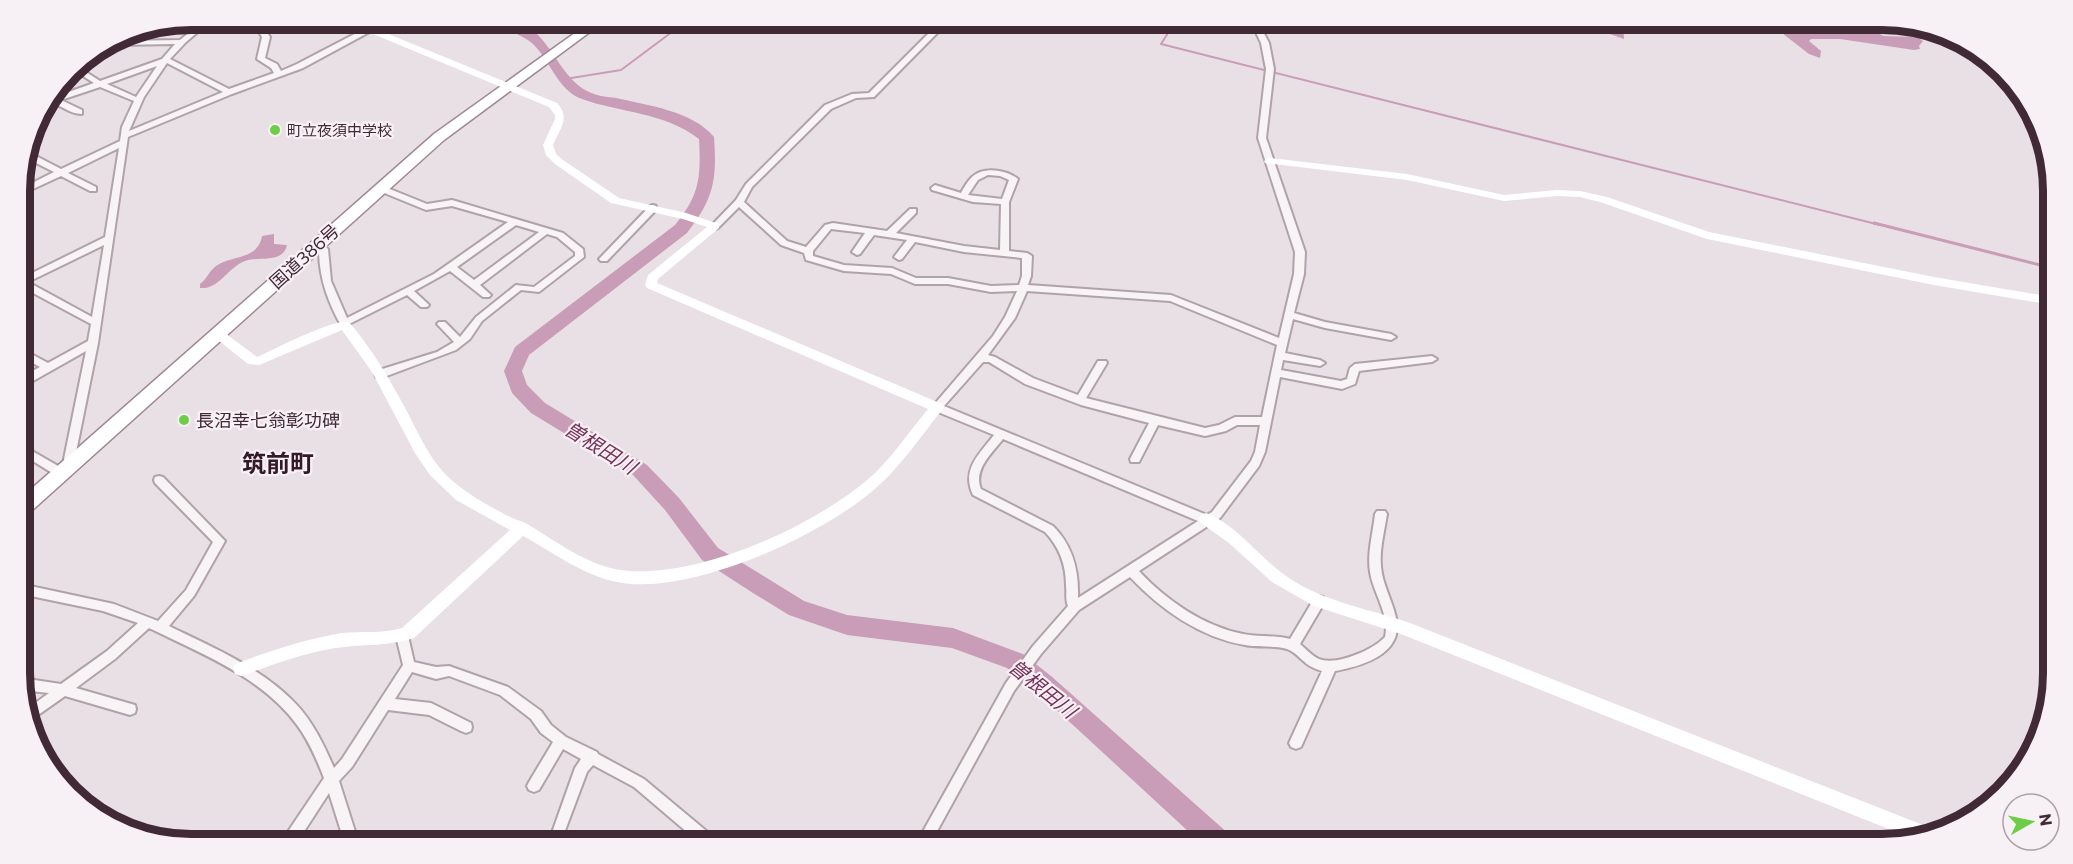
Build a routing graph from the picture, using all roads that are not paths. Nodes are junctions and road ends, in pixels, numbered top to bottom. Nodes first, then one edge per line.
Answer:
1 (196, 30) edge
2 (261, 30) edge
3 (369, 30) edge
4 (373, 30) edge
5 (586, 30) edge
6 (936, 30) edge
7 (1259, 30) edge
8 (182, 42) junction
9 (130, 43) edge
10 (167, 60) junction
11 (82, 73) edge
12 (279, 74) junction
13 (98, 83) junction
14 (507, 86) junction
15 (229, 92) junction
16 (59, 98) edge
17 (137, 100) junction
18 (55, 104) edge
19 (79, 112) dead end
20 (124, 140) junction
21 (35, 159) dead end
22 (1269, 161) junction
23 (61, 172) junction
24 (30, 187) edge
25 (380, 188) junction
26 (935, 188) dead end
27 (93, 189) dead end
28 (964, 195) junction
29 (739, 202) junction
30 (1005, 202) junction
31 (653, 208) junction
32 (913, 211) dead end
33 (513, 223) junction
34 (711, 225) junction
35 (545, 231) junction
36 (871, 231) junction
37 (889, 234) junction
38 (913, 238) junction
39 (108, 239) junction
40 (317, 245) junction
41 (808, 251) junction
42 (857, 252) dead end
43 (1004, 254) junction
44 (899, 257) dead end
45 (604, 259) dead end
46 (451, 267) junction
47 (30, 278) edge
48 (474, 285) junction
49 (30, 287) edge
50 (1024, 288) junction
51 (408, 291) junction
52 (486, 295) dead end
53 (2043, 299) edge
54 (424, 305) dead end
55 (1288, 315) junction
56 (96, 322) junction
57 (345, 324) junction
58 (442, 324) dead end
59 (217, 333) junction
60 (1392, 337) dead end
61 (93, 343) junction
62 (459, 343) junction
63 (1282, 343) junction
64 (1279, 356) junction
65 (30, 357) edge
66 (981, 358) junction
67 (1432, 359) dead end
68 (1102, 363) dead end
69 (1320, 363) dead end
70 (49, 368) junction
71 (1275, 372) junction
72 (380, 374) junction
73 (30, 378) edge
74 (1080, 400) junction
75 (937, 407) junction
76 (1156, 420) junction
77 (1266, 421) junction
78 (1001, 434) junction
79 (30, 454) edge
80 (1135, 459) dead end
81 (74, 461) junction
82 (61, 473) junction
83 (159, 480) dead end
84 (30, 501) edge
85 (1381, 514) dead end
86 (1206, 519) junction
87 (522, 528) junction
88 (1130, 569) junction
89 (30, 591) edge
90 (1318, 601) junction
91 (1076, 606) junction
92 (146, 623) junction
93 (1393, 625) junction
94 (160, 628) junction
95 (402, 636) junction
96 (1293, 645) junction
97 (409, 666) junction
98 (1330, 668) junction
99 (241, 669) junction
100 (31, 685) edge
101 (65, 690) junction
102 (386, 704) junction
103 (130, 709) dead end
104 (34, 711) edge
105 (466, 727) dead end
106 (561, 741) junction
107 (1296, 743) dead end
108 (592, 756) junction
109 (330, 781) junction
110 (534, 786) dead end
111 (1915, 831) edge
112 (295, 834) edge
113 (349, 834) edge
114 (557, 834) edge
115 (699, 834) edge
116 (929, 834) edge

1 - 8 street
2 - 12 street
3 - 12 street
4 - 14 street
5 - 14 highway, 国道386号
6 - 29 street
7 - 22 street
8 - 9 street
8 - 10 street
10 - 13 street
10 - 15 street
10 - 17 street
11 - 13 street
12 - 15 street
13 - 16 street
13 - 17 street
14 - 25 highway, 国道386号
14 - 31 street
15 - 20 street
17 - 20 street
18 - 19 street
20 - 23 street
20 - 39 street
21 - 23 street
22 - 53 street
22 - 55 street
23 - 24 street
23 - 27 street
25 - 33 street
25 - 40 highway, 国道386号
26 - 28 street
28 - 30 street
28 - 30 street
29 - 34 street
29 - 41 street
30 - 43 street
31 - 34 street
31 - 45 street
32 - 37 street
33 - 35 street
33 - 46 street
34 - 75 street
35 - 48 street
35 - 62 street
36 - 37 street
36 - 41 street
36 - 42 street
37 - 38 street
38 - 43 street
38 - 44 street
39 - 47 street
39 - 56 street
40 - 57 street
40 - 59 highway, 国道386号
41 - 50 street
43 - 50 street
46 - 48 street
46 - 51 street
48 - 52 street
49 - 56 street
50 - 63 street
50 - 66 street
51 - 54 street
51 - 57 street
55 - 60 street
55 - 63 street
56 - 61 street
57 - 59 street
57 - 72 street
58 - 62 street
59 - 81 highway, 国道386号
61 - 70 street
61 - 81 street
62 - 72 street
63 - 64 street
64 - 69 street
64 - 71 street
65 - 70 street
66 - 74 street
66 - 75 street
67 - 71 street
68 - 74 street
70 - 73 street
71 - 77 street
72 - 87 street
74 - 76 street
75 - 78 street
75 - 87 street
76 - 77 street
76 - 80 street
77 - 86 street
78 - 86 street
78 - 91 street
79 - 82 street
81 - 82 highway, 国道386号
82 - 84 highway, 国道386号
83 - 94 street
85 - 93 street
86 - 88 street
86 - 90 street
87 - 95 street
88 - 91 street
88 - 96 street
89 - 92 street
90 - 93 street
90 - 96 street
91 - 116 street
92 - 94 street
92 - 101 street
93 - 98 street
93 - 111 street
94 - 99 street
95 - 97 street
95 - 99 street
96 - 98 street
97 - 102 street
97 - 106 street
98 - 107 street
99 - 109 street
100 - 101 street
101 - 103 street
101 - 104 street
102 - 105 street
102 - 109 street
106 - 108 street
106 - 110 street
108 - 114 street
108 - 115 street
109 - 112 street
109 - 113 street

